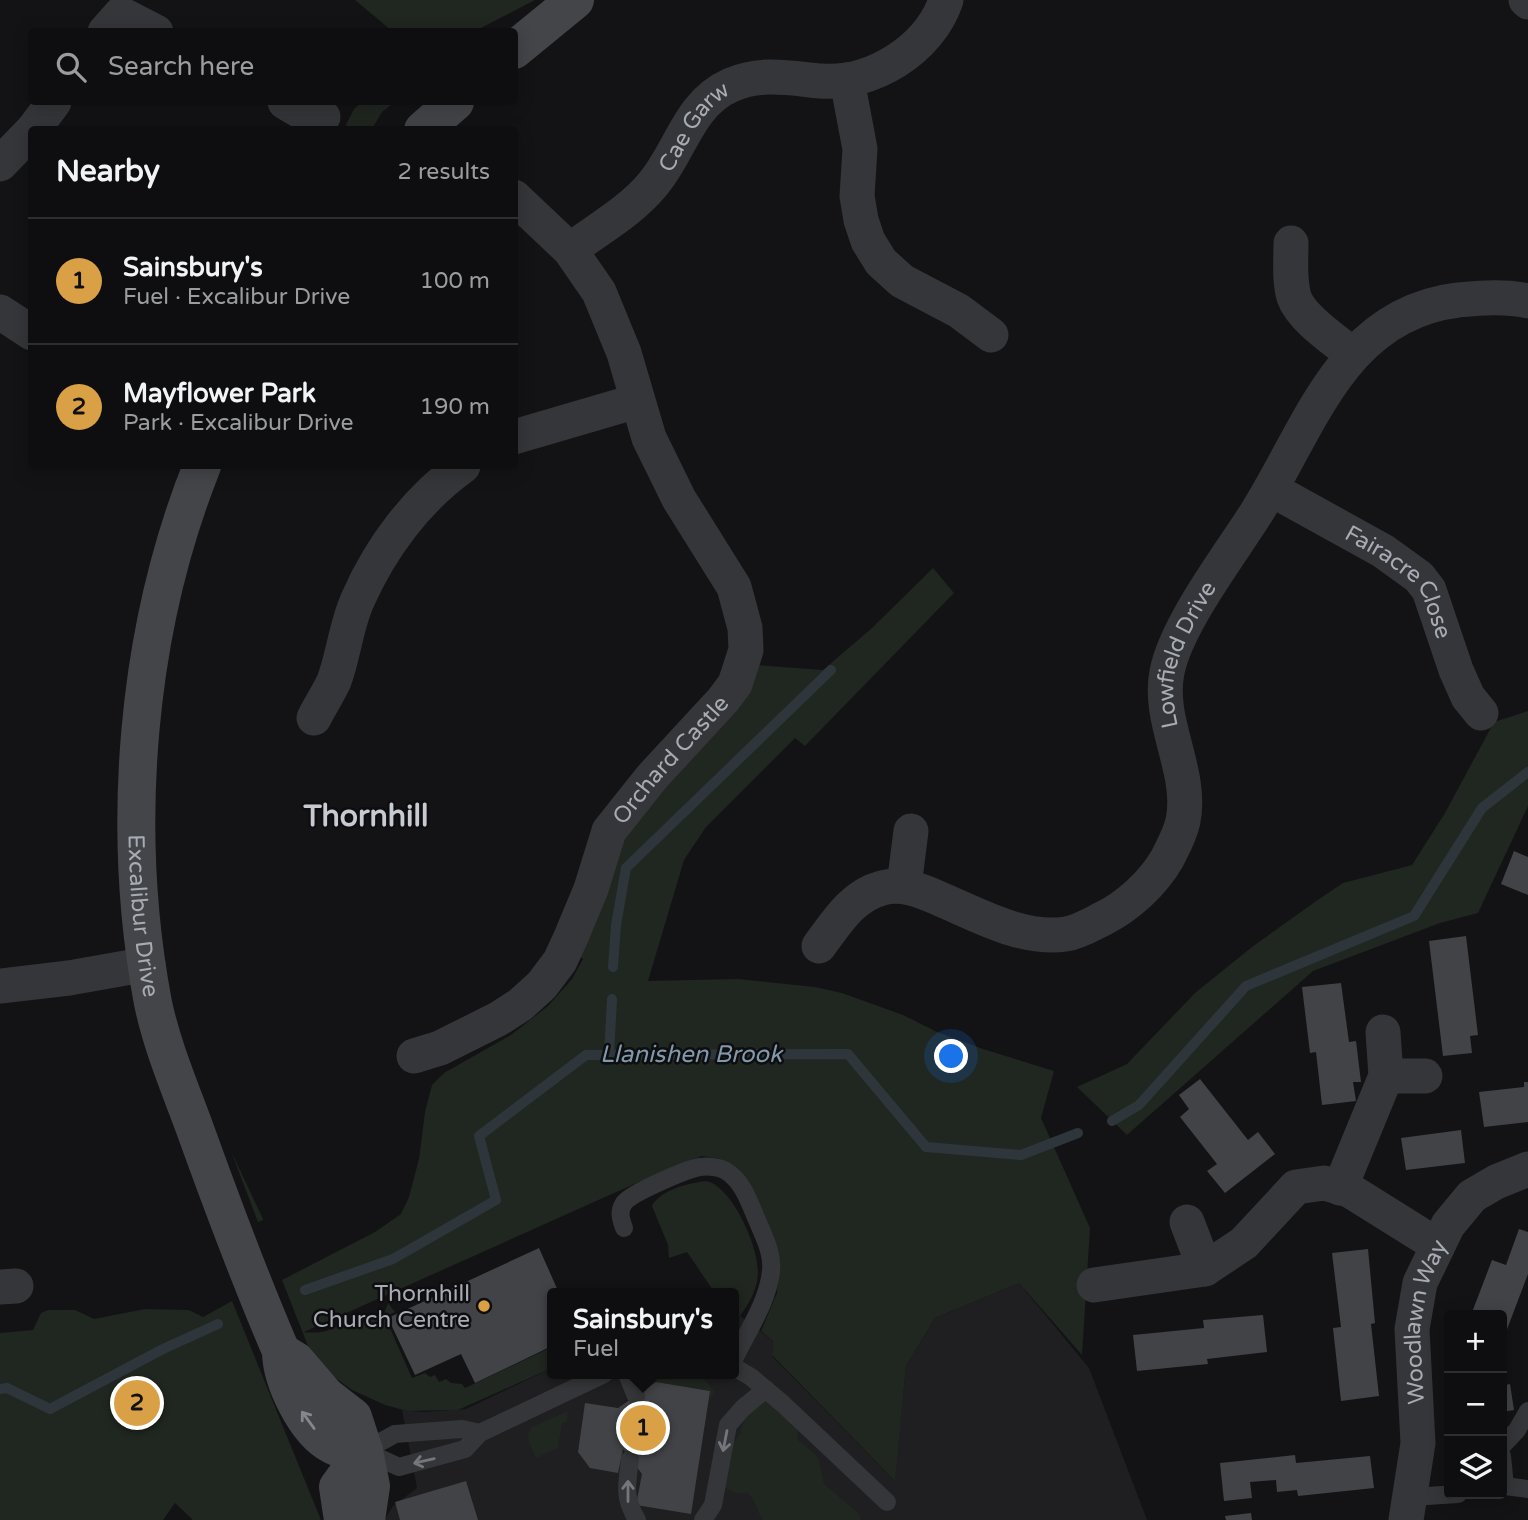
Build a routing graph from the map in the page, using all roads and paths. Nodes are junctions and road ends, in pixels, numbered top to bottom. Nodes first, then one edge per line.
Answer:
1 (575, 0) edge
2 (946, 0) edge
3 (109, 28) edge
4 (148, 28) edge
5 (518, 47) edge
6 (847, 80) junction
7 (52, 105) edge
8 (290, 105) edge
9 (323, 117) dead end
10 (35, 126) edge
11 (28, 134) edge
12 (0, 164) edge
13 (518, 201) edge
14 (1291, 243) dead end
15 (570, 250) junction
16 (1528, 301) edge
17 (0, 312) edge
18 (28, 330) edge
19 (990, 335) dead end
20 (1353, 355) junction
21 (637, 401) junction
22 (518, 436) edge
23 (201, 469) edge
24 (459, 469) edge
25 (1272, 489) junction
26 (1481, 713) dead end
27 (314, 719) dead end
28 (911, 831) dead end
29 (904, 886) junction
30 (819, 946) dead end
31 (148, 964) junction
32 (0, 986) edge
33 (1383, 1032) dead end
34 (414, 1056) dead end
35 (1386, 1076) junction
36 (1424, 1076) dead end
37 (1528, 1169) edge
38 (1340, 1188) junction
39 (1187, 1222) dead end
40 (624, 1228) dead end
41 (1437, 1245) junction
42 (1205, 1269) junction
43 (1094, 1285) dead end
44 (739, 1349) edge
45 (739, 1370) edge
46 (593, 1379) edge
47 (628, 1379) edge
48 (766, 1389) junction
49 (636, 1396) dead end
50 (1528, 1411) edge
51 (480, 1433) junction
52 (1507, 1441) edge
53 (364, 1451) junction
54 (630, 1459) dead end
55 (1507, 1486) edge
56 (1528, 1489) edge
57 (1444, 1498) edge
58 (887, 1502) dead end
59 (1408, 1509) edge
60 (343, 1520) edge
61 (366, 1520) edge
62 (638, 1520) edge
63 (703, 1520) edge

1 - 5 street
2 - 6 street, Cae Garw
3 - 4 street
6 - 15 street, Cae Garw
6 - 19 street
7 - 10 street
8 - 9 street
11 - 12 street
13 - 15 street, Orchard Castle
14 - 20 street
15 - 21 street, Orchard Castle
16 - 20 street, Lowfield Drive
17 - 18 street
20 - 25 street, Lowfield Drive
21 - 22 street
21 - 34 street, Orchard Castle
23 - 31 street, Excalibur Drive
24 - 27 street
25 - 26 street, Fairacre Close
25 - 29 street, Lowfield Drive
28 - 29 street
29 - 30 street, Lowfield Drive
31 - 32 street
31 - 53 street, Excalibur Drive
33 - 35 street
35 - 36 street
35 - 38 street
37 - 41 street, Woodlawn Way
38 - 41 street
38 - 42 street
39 - 42 street
40 - 44 lane
41 - 59 street, Woodlawn Way
42 - 43 street
45 - 48 lane
46 - 51 lane
47 - 49 lane
48 - 58 lane
48 -> 63 lane
50 - 52 lane
51 - 53 lane
51 -> 53 lane
53 - 60 street
53 - 61 street, Excalibur Drive
62 -> 54 lane
55 - 56 lane
57 - 59 lane

